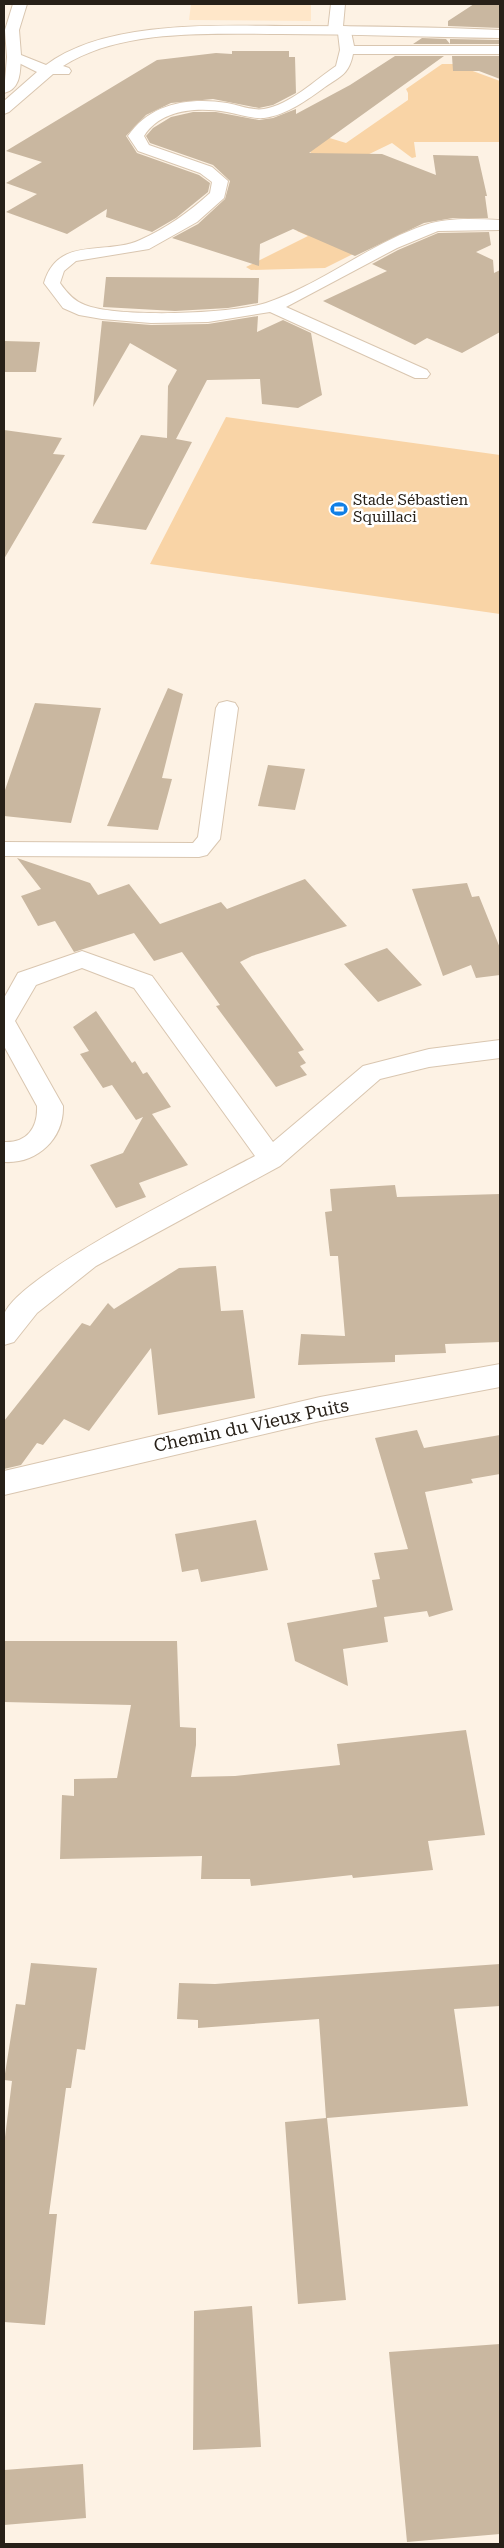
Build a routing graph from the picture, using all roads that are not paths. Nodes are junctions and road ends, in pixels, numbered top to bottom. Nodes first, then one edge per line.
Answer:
1 (20, 4) edge
2 (338, 4) edge
3 (277, 30) junction
4 (340, 30) junction
5 (12, 32) junction
6 (500, 34) edge
7 (29, 45) dead end
8 (347, 50) junction
9 (500, 50) edge
10 (43, 53) dead end
11 (14, 57) junction
12 (57, 72) junction
13 (4, 89) edge
14 (4, 109) edge
15 (4, 122) edge
16 (500, 225) edge
17 (272, 307) junction
18 (421, 374) dead end
19 (226, 708) dead end
20 (4, 849) edge
21 (4, 1019) edge
22 (4, 1024) edge
23 (500, 1049) edge
24 (4, 1152) edge
25 (271, 1159) junction
26 (4, 1334) edge
27 (500, 1375) edge
28 (4, 1483) edge

1 - 5 street
2 - 4 street
3 - 4 street
3 - 12 street
3 - 12 street
4 - 6 street
4 - 8 street
5 - 7 street
5 - 11 street
8 - 9 street
8 - 17 street
10 - 12 street
11 - 12 street
11 - 13 street
12 - 14 street
12 - 15 street
16 - 17 street
17 - 18 street
19 - 20 street
21 - 25 street
22 - 24 street
23 - 25 street
25 - 26 street
27 - 28 street, Chemin du Vieux Puits

